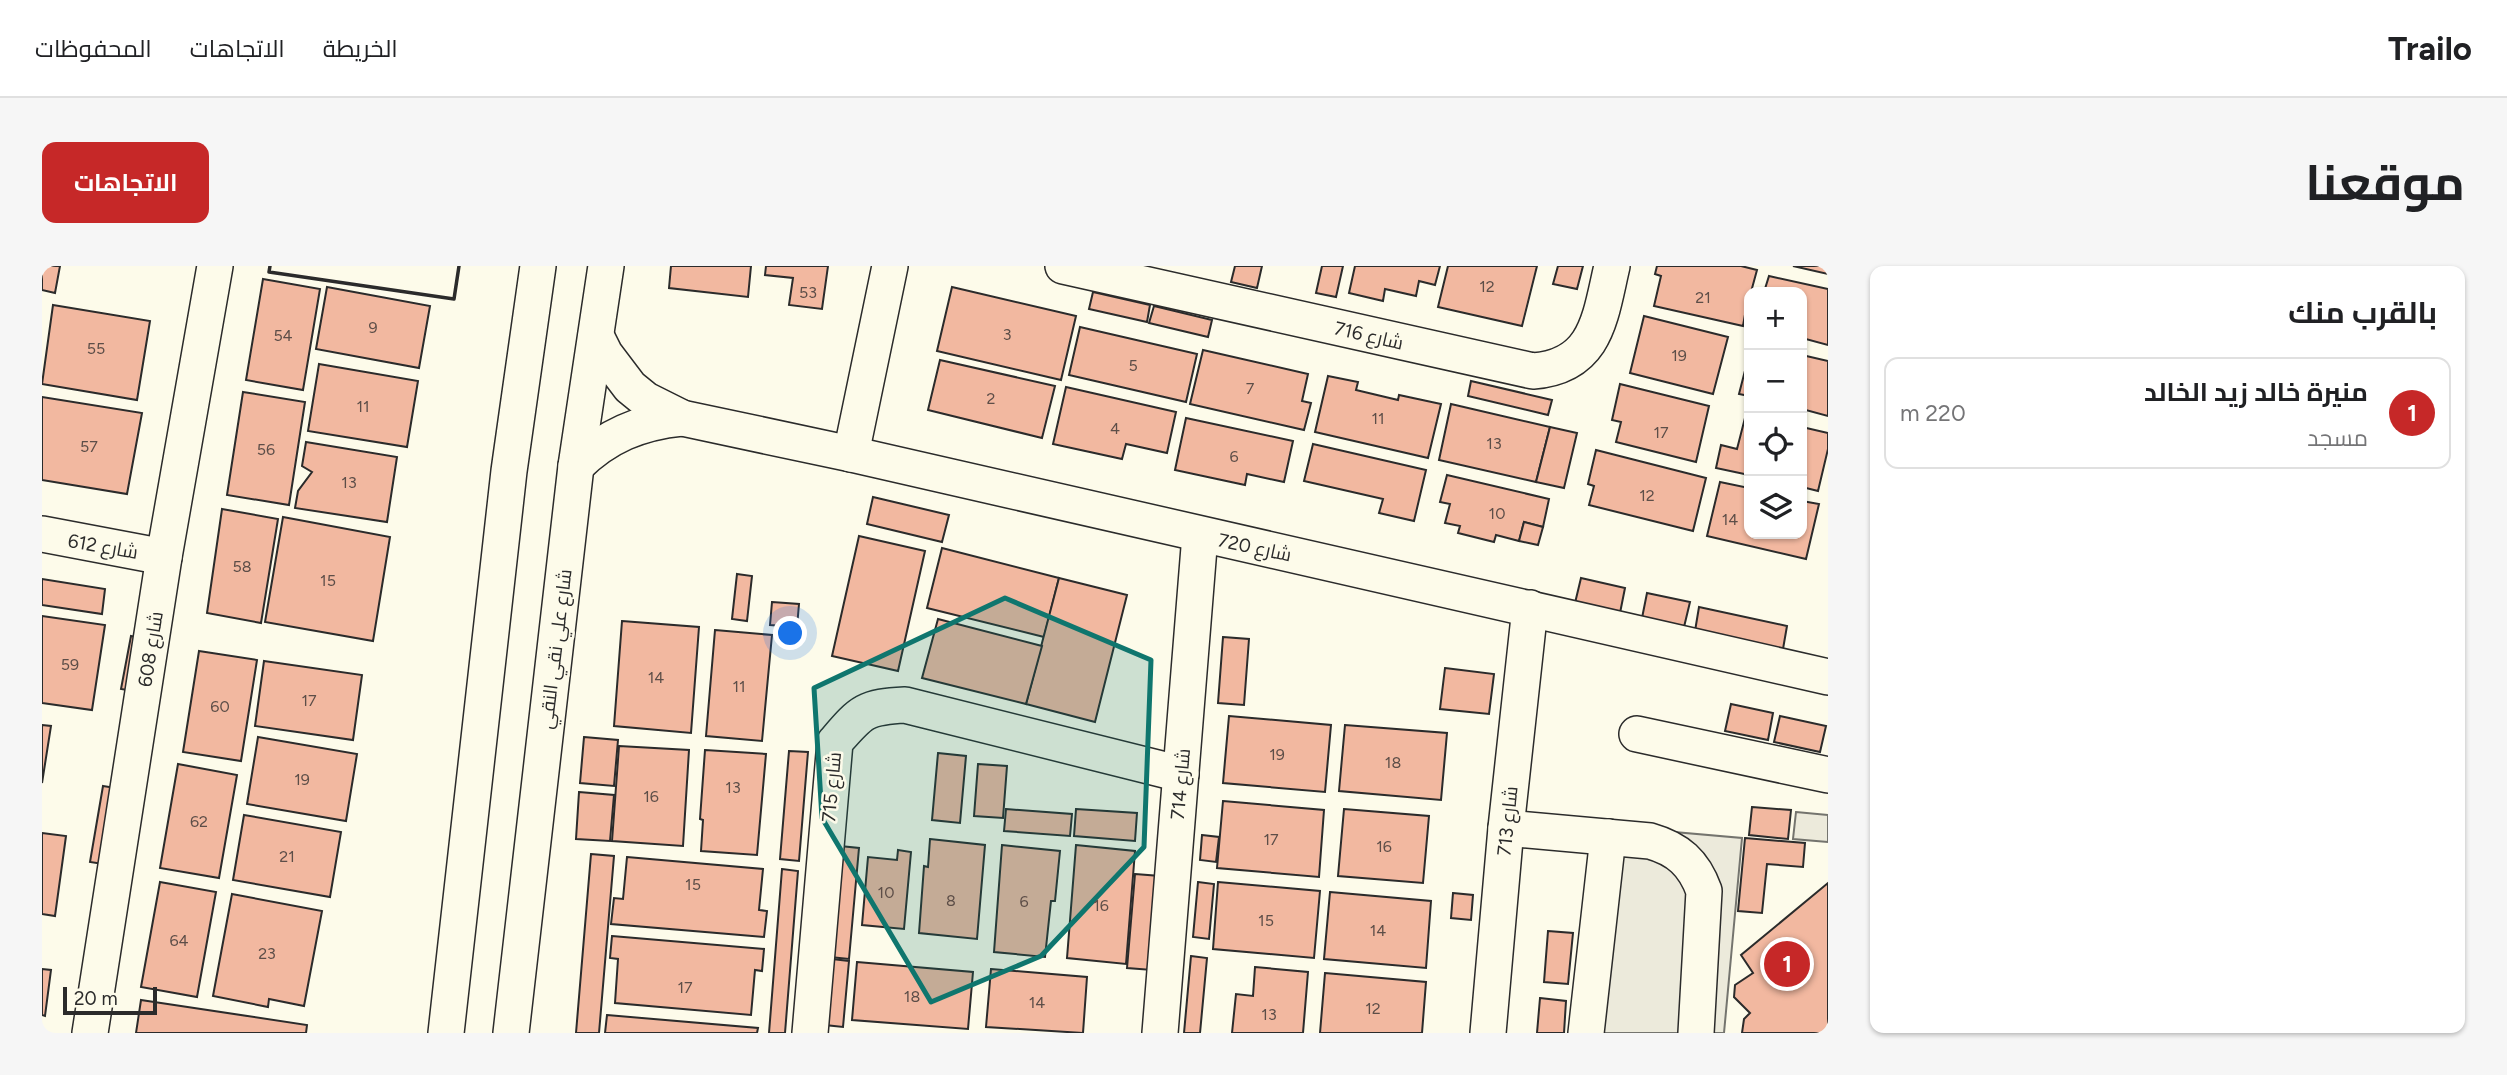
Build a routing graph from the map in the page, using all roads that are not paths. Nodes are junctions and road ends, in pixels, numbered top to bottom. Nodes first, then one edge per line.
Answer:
1 (215, 266) edge
2 (538, 266) edge
3 (606, 266) edge
4 (890, 266) edge
5 (1063, 266) edge
6 (1612, 266) edge
7 (596, 336) junction
8 (682, 418) junction
9 (851, 454) junction
10 (576, 466) junction
11 (42, 534) edge
12 (1200, 535) junction
13 (164, 557) junction
14 (1530, 608) junction
15 (1828, 677) edge
16 (1637, 734) dead end
17 (1181, 774) junction
18 (1828, 775) edge
19 (1506, 828) junction
20 (1608, 836) junction
21 (89, 1033) edge
22 (446, 1033) edge
23 (511, 1033) edge
24 (810, 1033) edge
25 (1160, 1033) edge
26 (1488, 1033) edge
27 (1586, 1033) edge
28 (1696, 1033) edge

1 - 13 street, شارع 608
2 - 22 street
3 - 7 street, شارع علي نقي النقي
4 - 9 street
5 - 6 street, شارع 716
7 - 8 street, شارع 720
7 - 10 street, شارع علي نقي النقي
8 - 9 street, شارع 720
8 - 10 street, شارع 720
9 - 12 street, شارع 720
10 - 23 street, شارع علي نقي النقي
11 - 13 street, شارع 612
12 - 14 street, شارع 720
12 - 17 street, شارع 714
13 - 21 street, شارع 608
14 - 15 street, شارع 720
14 - 19 street, شارع 713
16 - 18 street
17 - 24 street, شارع 715
17 - 25 street, شارع 714
19 - 20 street
19 - 26 street, شارع 713
20 - 27 street
20 - 28 street

